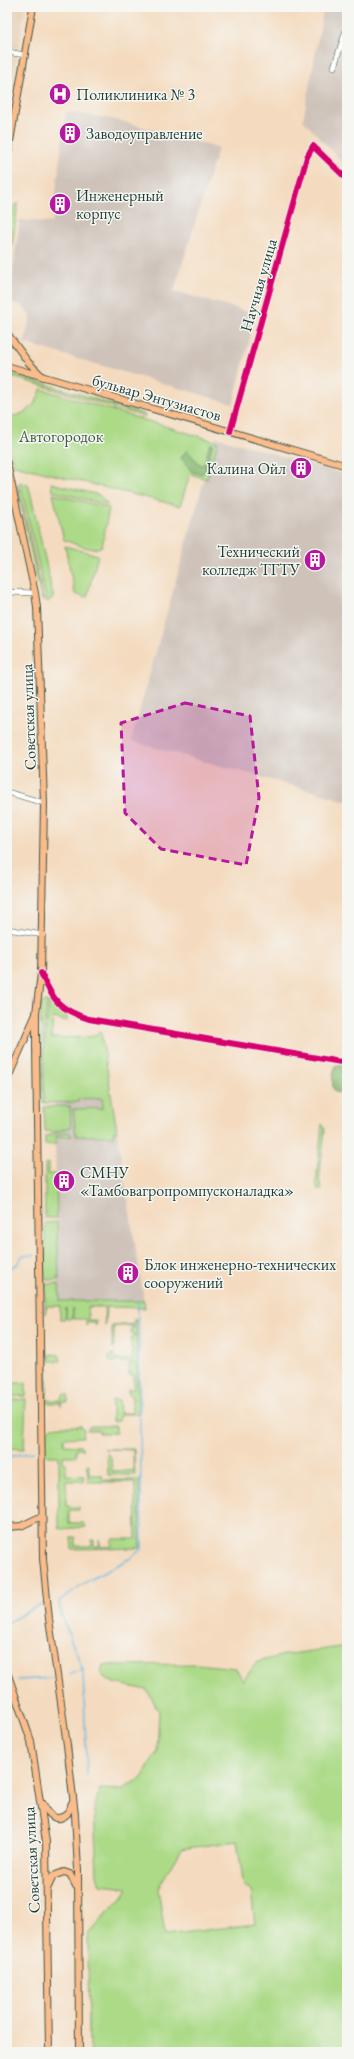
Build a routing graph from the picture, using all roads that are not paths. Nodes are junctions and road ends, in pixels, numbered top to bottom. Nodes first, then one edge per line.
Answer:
1 (33, 7) edge
2 (347, 27) edge
3 (7, 52) edge
4 (24, 56) junction
5 (334, 68) dead end
6 (7, 159) edge
7 (347, 179) edge
8 (7, 333) edge
9 (7, 366) edge
10 (45, 378) junction
11 (230, 432) junction
12 (7, 463) edge
13 (347, 466) edge
14 (7, 592) edge
15 (35, 593) junction
16 (7, 792) edge
17 (44, 803) junction
18 (7, 928) edge
19 (43, 935) junction
20 (42, 973) junction
21 (36, 1012) junction
22 (347, 1063) edge
23 (7, 1080) edge
24 (42, 1516) junction
25 (7, 1527) edge
26 (7, 1672) edge
27 (73, 1798) junction
28 (41, 1799) junction
29 (47, 1891) junction
30 (78, 1894) junction
31 (49, 2052) edge
32 (79, 2052) edge

1 - 4 main road
2 - 5 street
3 - 4 street
4 - 6 main road
7 - 11 street, Научная улица
8 - 10 main road
9 - 10 main road, бульвар Энтузиастов
10 - 11 main road, бульвар Энтузиастов
11 - 13 main road, бульвар Энтузиастов
12 - 15 main road, Советская улица
14 - 15 street
15 - 17 main road, Советская улица
16 - 17 street
17 - 19 main road, Советская улица
18 - 19 street
19 - 20 main road, Советская улица
20 - 21 main road, Советская улица
20 - 22 street
21 - 23 main road
21 - 24 main road
24 - 25 main road
24 - 27 main road
26 - 28 main road, Советская улица
27 - 28 main road
27 - 30 main road
28 - 29 main road, Советская улица
29 - 30 main road
29 - 31 main road, Советская улица
30 - 32 main road

